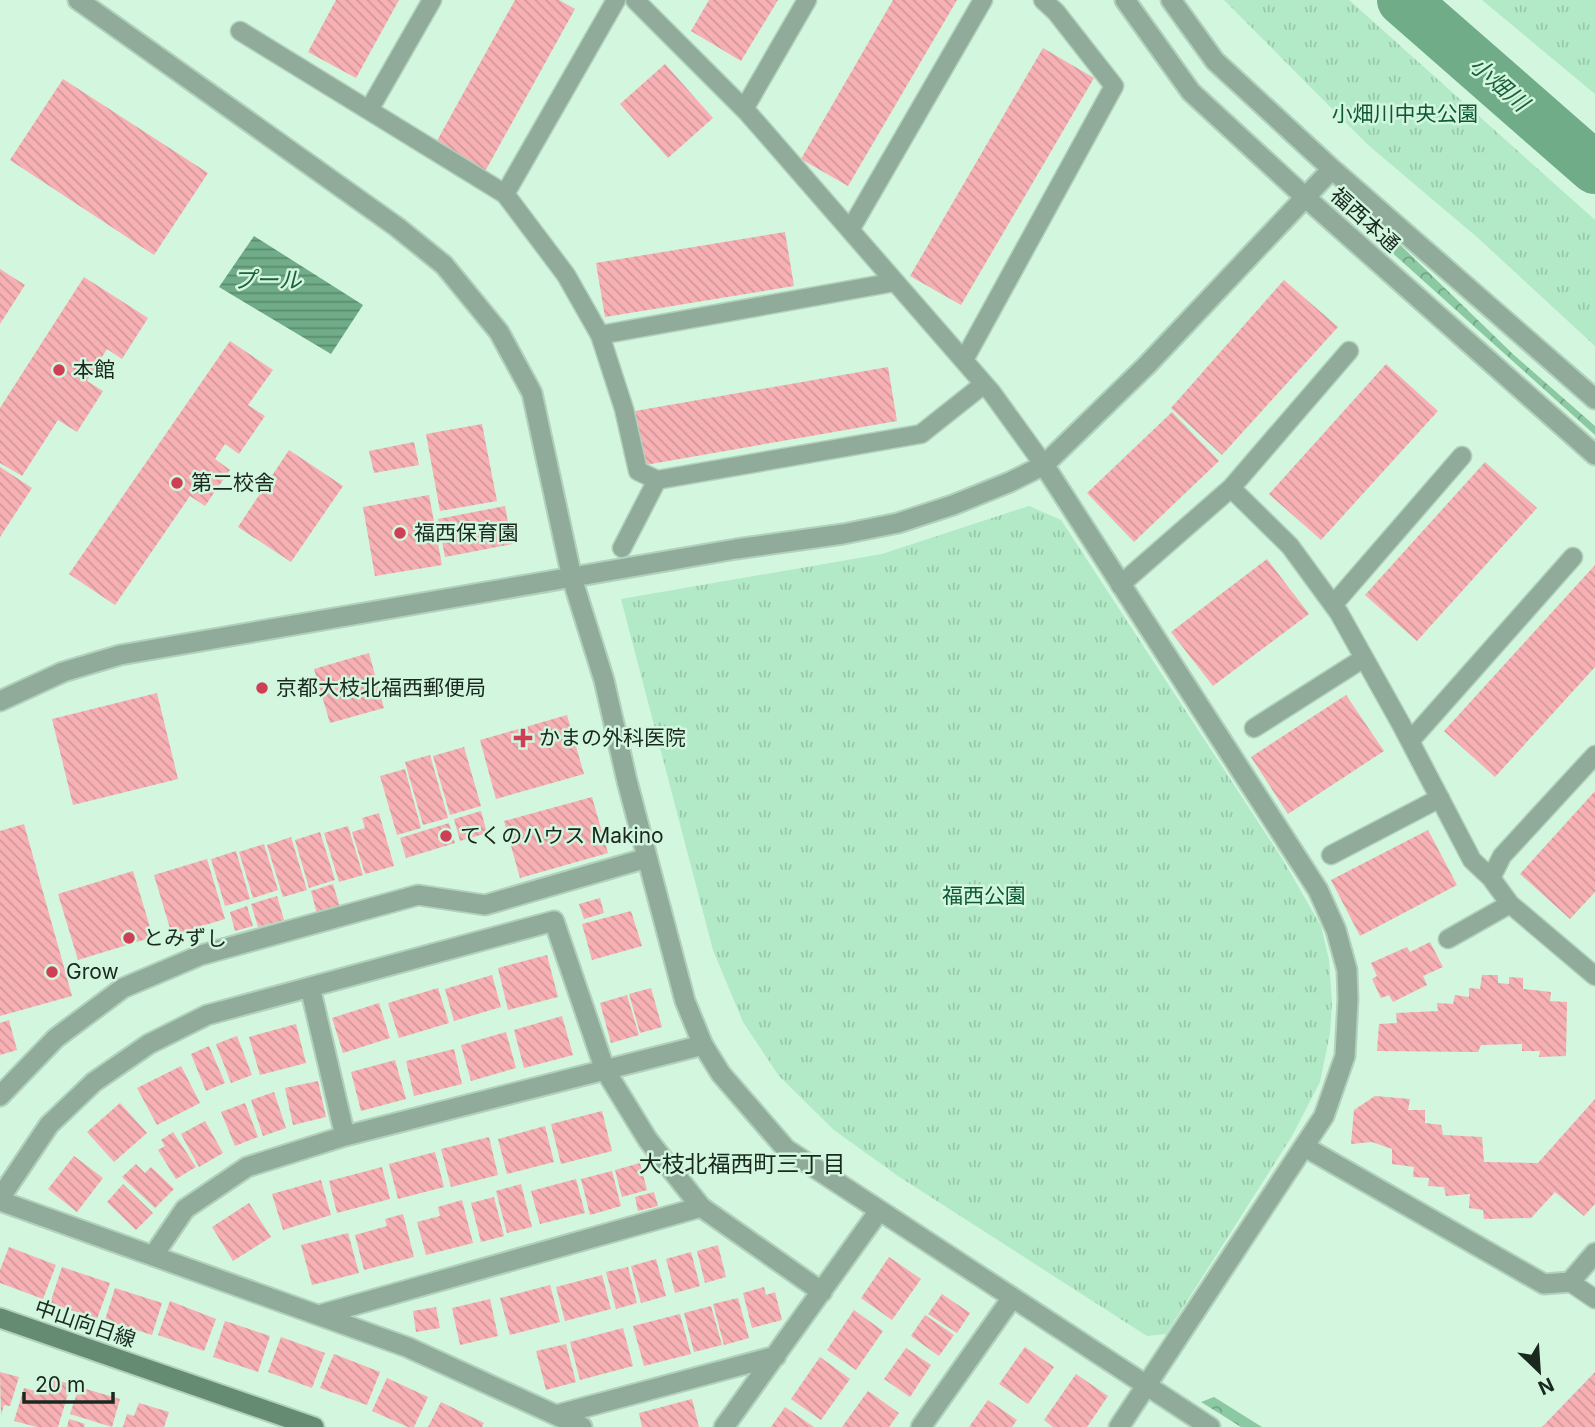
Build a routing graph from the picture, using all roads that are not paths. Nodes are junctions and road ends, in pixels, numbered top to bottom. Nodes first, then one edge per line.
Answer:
1 (78, 0) edge
2 (432, 0) edge
3 (616, 0) edge
4 (635, 0) edge
5 (807, 0) edge
6 (983, 0) edge
7 (1043, 0) edge
8 (1125, 0) edge
9 (1171, 0) edge
10 (240, 31) dead end
11 (744, 109) junction
12 (369, 110) junction
13 (1332, 169) junction
14 (505, 194) junction
15 (1305, 197) junction
16 (850, 230) junction
17 (895, 282) junction
18 (600, 335) junction
19 (1349, 351) dead end
20 (964, 360) junction
21 (984, 384) junction
22 (1595, 399) edge
23 (1595, 455) edge
24 (1462, 456) dead end
25 (1044, 465) junction
26 (657, 480) junction
27 (1231, 488) junction
28 (622, 548) dead end
29 (1573, 557) dead end
30 (572, 578) junction
31 (1120, 585) junction
32 (1333, 605) junction
33 (1364, 658) junction
34 (0, 701) edge
35 (1254, 728) dead end
36 (1410, 741) junction
37 (1595, 755) edge
38 (1440, 798) junction
39 (1331, 855) dead end
40 (647, 858) junction
41 (1491, 878) junction
42 (1510, 904) junction
43 (1448, 939) dead end
44 (1595, 976) edge
45 (310, 987) junction
46 (703, 1045) junction
47 (605, 1070) junction
48 (0, 1096) edge
49 (345, 1136) junction
50 (1305, 1147) junction
51 (0, 1200) edge
52 (701, 1206) junction
53 (879, 1211) junction
54 (1595, 1252) edge
55 (153, 1256) junction
56 (1570, 1282) junction
57 (822, 1292) junction
58 (1012, 1298) junction
59 (1595, 1299) edge
60 (319, 1315) junction
61 (0, 1318) edge
62 (776, 1356) junction
63 (1147, 1387) junction
64 (556, 1415) junction
65 (314, 1427) edge
66 (582, 1427) edge
67 (724, 1427) edge
68 (921, 1427) edge
69 (1119, 1427) edge
70 (1210, 1427) edge

1 - 30 street
2 - 12 lane
3 - 14 lane
4 - 11 lane
5 - 11 lane
6 - 16 lane
7 - 20 lane
8 - 15 street, 福西本通
9 - 13 street, 福西本通
10 - 12 lane
11 - 16 lane
12 - 14 lane
13 - 15 street
13 - 22 street, 福西本通
14 - 18 lane
15 - 23 street, 福西本通
15 - 25 street
16 - 17 lane
17 - 18 lane
17 - 20 lane
18 - 26 lane
19 - 27 lane
20 - 21 lane
21 - 25 lane
21 - 26 lane
24 - 32 lane
25 - 30 street
25 - 31 street
26 - 28 lane
27 - 31 lane
27 - 32 lane
29 - 36 lane
30 - 34 street
30 - 40 street
31 - 50 street
32 - 33 lane
33 - 35 lane
33 - 36 lane
36 - 38 lane
37 - 41 lane
38 - 39 lane
38 - 41 lane
40 - 46 street
40 - 48 street
41 - 42 lane
42 - 43 lane
42 - 44 lane
45 - 47 street
45 - 49 street
45 - 51 street
46 - 47 street
46 - 53 street
47 - 49 street
47 - 52 street
49 - 55 street
50 - 56 street
50 - 63 street
51 - 55 street
52 - 57 street
52 - 60 street
53 - 57 street
53 - 58 street
54 - 56 street
55 - 60 street
56 - 59 lane
57 - 62 street
58 - 63 street
58 - 68 street
60 - 64 street
61 - 65 main road, 中山向日線
62 - 64 street
62 - 67 street
63 - 69 street
63 - 70 street
64 - 66 street

